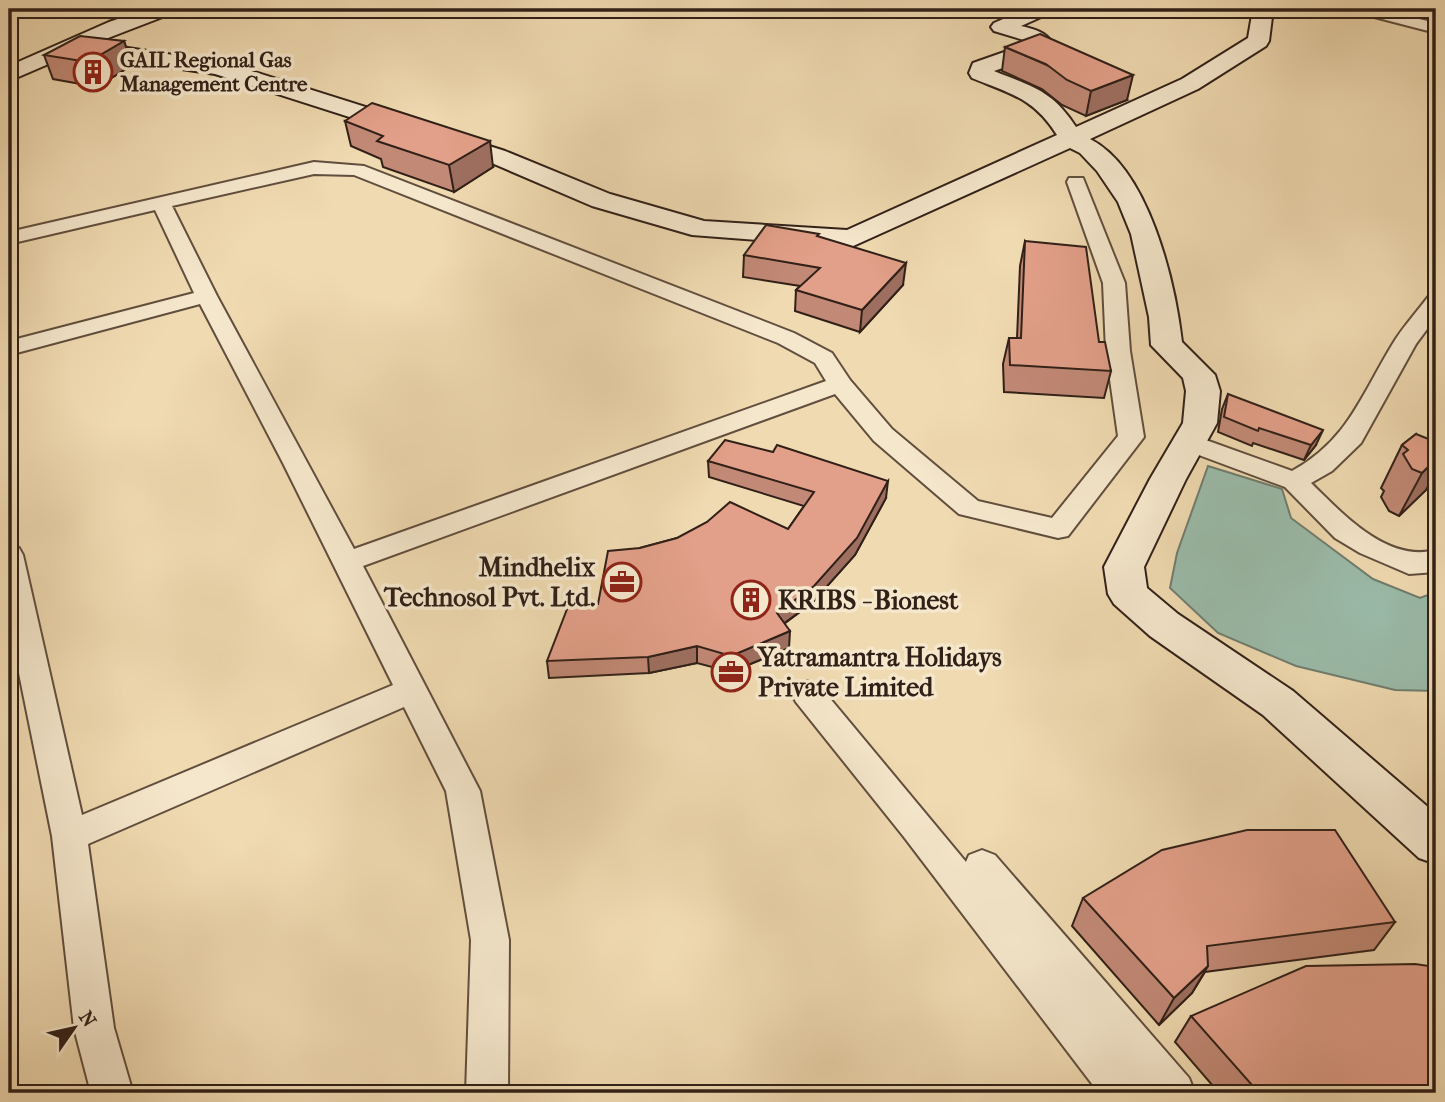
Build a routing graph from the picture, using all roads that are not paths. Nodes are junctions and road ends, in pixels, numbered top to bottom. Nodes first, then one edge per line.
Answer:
1 (166, 9) edge
2 (1043, 9) edge
3 (1263, 9) edge
4 (1360, 9) edge
5 (1436, 28) edge
6 (67, 46) junction
7 (9, 74) edge
8 (1072, 139) junction
9 (1076, 182) dead end
10 (161, 203) junction
11 (9, 239) edge
12 (206, 296) junction
13 (1436, 302) edge
14 (9, 348) edge
15 (840, 384) junction
16 (1189, 442) junction
17 (1294, 481) junction
18 (9, 555) edge
19 (1436, 560) edge
20 (346, 562) junction
21 (410, 691) junction
22 (807, 693) dead end
23 (69, 836) junction
24 (1436, 844) edge
25 (982, 866) dead end
26 (112, 1093) edge
27 (487, 1093) edge
28 (1125, 1093) edge
29 (1174, 1093) edge

1 - 6 street
2 - 8 street
3 - 8 street
4 - 5 street
6 - 7 street
6 - 8 street
8 - 16 street
9 - 15 street
10 - 11 street
10 - 12 street
10 - 15 street
12 - 14 street
12 - 20 street
13 - 17 street
15 - 20 street
16 - 17 street
16 - 24 street
17 - 19 street
18 - 23 street
20 - 21 street
21 - 23 street
21 - 27 street
22 - 28 street
23 - 26 street
25 - 29 street

